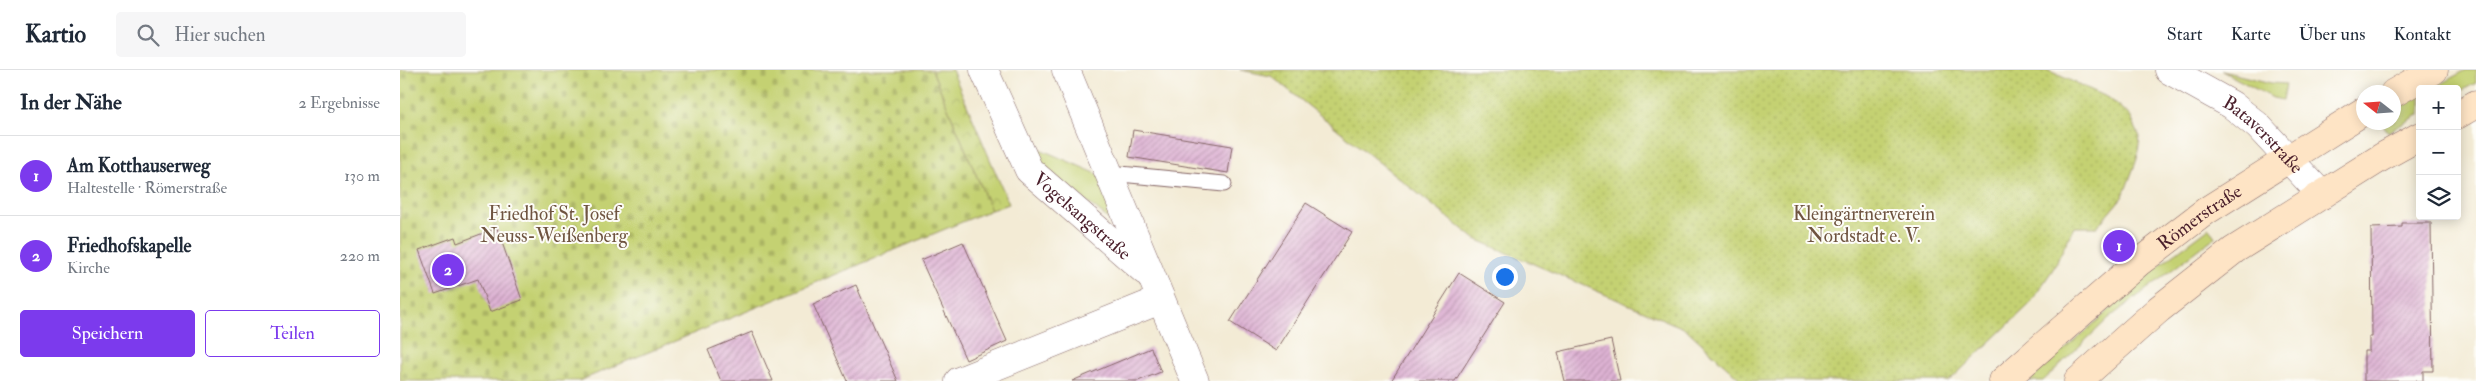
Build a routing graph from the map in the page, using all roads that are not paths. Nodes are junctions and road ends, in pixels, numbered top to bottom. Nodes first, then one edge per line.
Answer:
1 (984, 70) edge
2 (1066, 70) edge
3 (2169, 70) edge
4 (2434, 70) edge
5 (2401, 90) edge
6 (2476, 104) edge
7 (2461, 113) edge
8 (2356, 116) edge
9 (2416, 138) edge
10 (2288, 157) junction
11 (1110, 173) junction
12 (1224, 184) dead end
13 (2322, 195) junction
14 (1150, 275) junction
15 (1160, 300) junction
16 (959, 381) edge
17 (1194, 381) edge
18 (2003, 381) edge
19 (2078, 381) edge

1 - 14 street, Vogelsangstraße
2 - 11 street, Vogelsangstraße
3 - 10 street, Bataverstraße
4 - 5 main road
6 - 7 main road
8 - 10 main road, Römerstraße
9 - 13 main road
10 - 13 street, Bataverstraße
10 - 18 main road, Römerstraße
11 - 12 lane
11 - 14 street, Vogelsangstraße
13 - 19 main road
14 - 15 street, Vogelsangstraße
15 - 16 street
15 - 17 street, Vogelsangstraße

